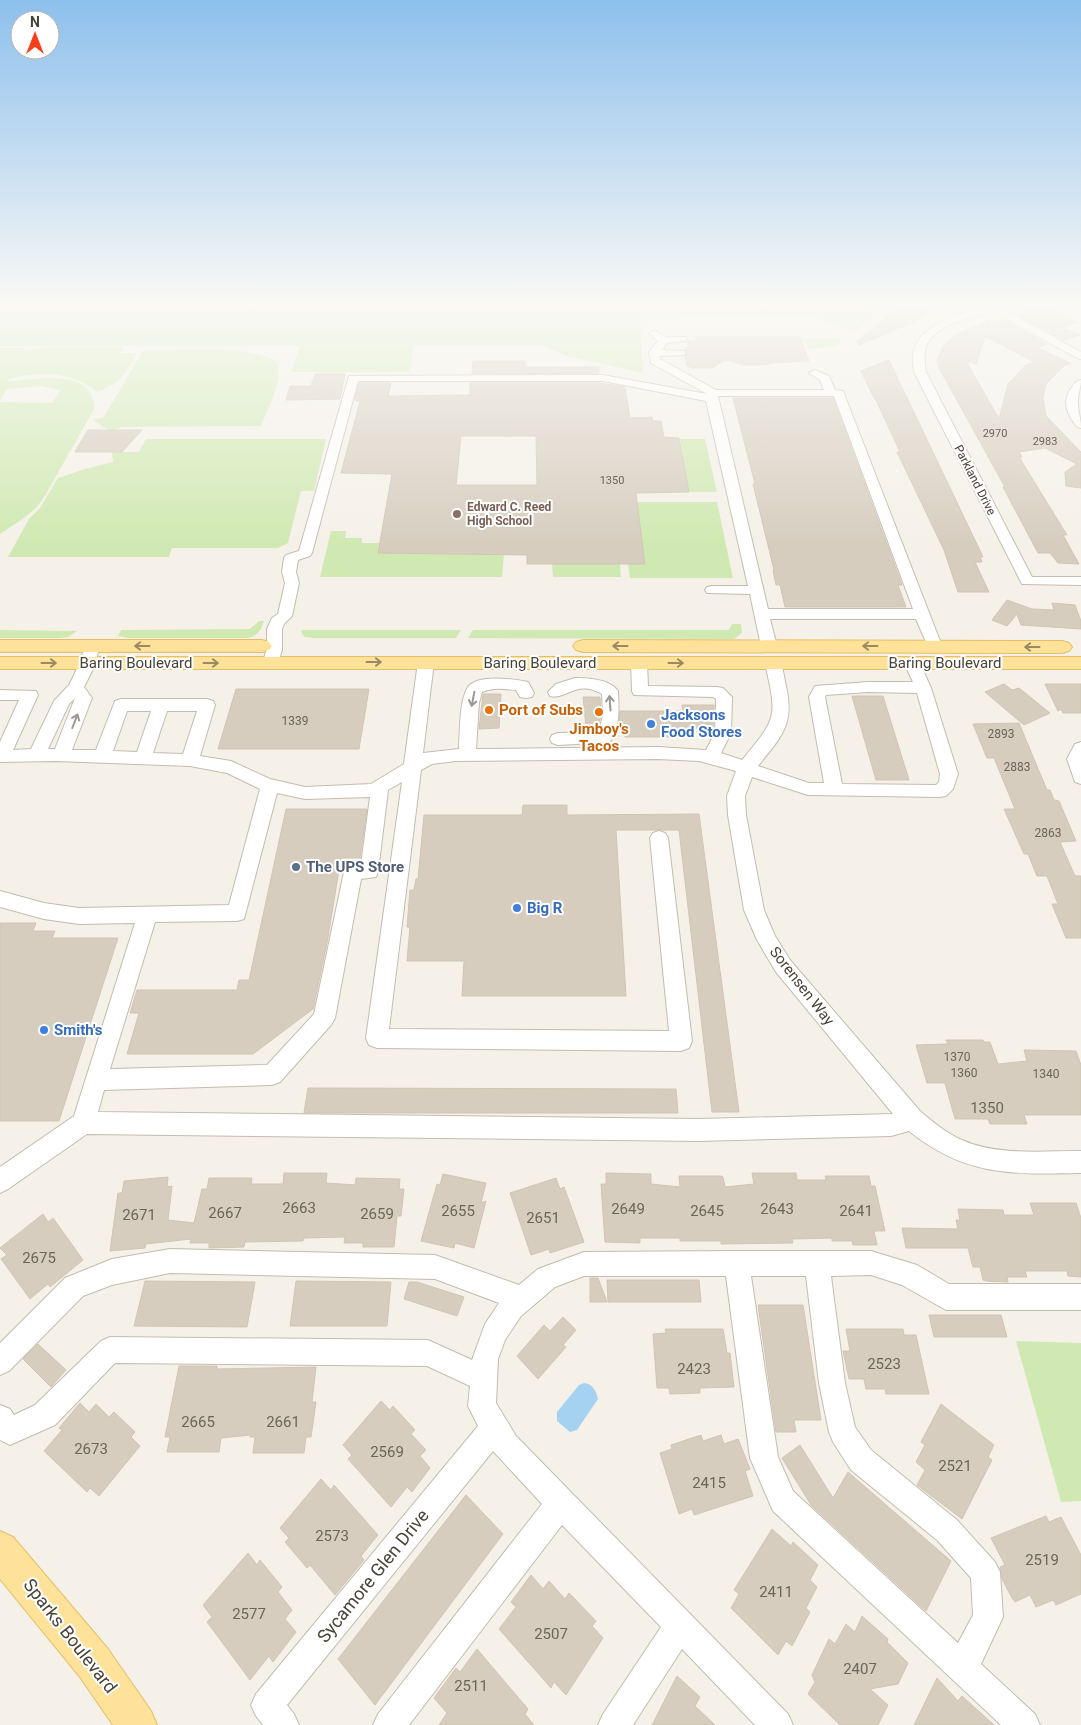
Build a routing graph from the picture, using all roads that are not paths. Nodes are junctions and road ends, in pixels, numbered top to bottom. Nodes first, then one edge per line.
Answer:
1 (351, 384) edge
2 (645, 384) edge
3 (694, 384) edge
4 (828, 384) edge
5 (926, 384) edge
6 (1080, 384) edge
7 (831, 393) junction
8 (713, 395) junction
9 (1081, 424) edge
10 (1081, 581) edge
11 (712, 590) dead end
12 (756, 590) junction
13 (761, 614) junction
14 (922, 614) junction
15 (0, 646) edge
16 (934, 646) junction
17 (1081, 647) edge
18 (89, 654) junction
19 (273, 654) junction
20 (771, 654) junction
21 (426, 662) junction
22 (0, 663) edge
23 (639, 663) junction
24 (912, 663) junction
25 (1081, 663) edge
26 (76, 688) junction
27 (923, 688) junction
28 (556, 692) dead end
29 (526, 693) dead end
30 (0, 695) edge
31 (161, 705) junction
32 (558, 739) dead end
33 (1080, 748) edge
34 (37, 755) junction
35 (467, 755) junction
36 (1, 756) edge
37 (61, 756) junction
38 (102, 757) junction
39 (711, 757) junction
40 (143, 758) junction
41 (190, 760) junction
42 (412, 767) junction
43 (746, 768) junction
44 (1081, 778) edge
45 (270, 785) junction
46 (380, 786) junction
47 (834, 790) junction
48 (659, 838) dead end
49 (0, 899) edge
50 (147, 915) junction
51 (96, 1080) junction
52 (912, 1119) junction
53 (83, 1123) junction
54 (1081, 1162) edge
55 (0, 1181) edge
56 (817, 1263) junction
57 (737, 1264) junction
58 (1081, 1297) edge
59 (522, 1298) junction
60 (0, 1362) edge
61 (484, 1380) junction
62 (0, 1419) edge
63 (495, 1427) junction
64 (561, 1503) junction
65 (0, 1550) edge
66 (680, 1625) junction
67 (962, 1668) junction
68 (137, 1725) edge
69 (283, 1725) edge
70 (390, 1725) edge
71 (614, 1725) edge
72 (777, 1725) edge
73 (1024, 1725) edge

1 - 19 street
2 - 8 street
3 - 8 street
4 - 7 street
5 - 10 street, Parkland Drive
6 - 9 street
7 - 8 street
7 - 14 street
8 - 12 street, Sorensen Way
11 - 12 street
12 - 13 street, Sorensen Way
13 - 14 street
13 - 20 street, Sorensen Way
14 - 16 street
15 - 18 main road, Baring Boulevard
17 -> 16 main road, Baring Boulevard
16 -> 20 main road, Baring Boulevard
18 - 19 main road, Baring Boulevard
22 -> 18 main road, Baring Boulevard
18 - 26 street
20 -> 19 main road, Baring Boulevard
19 -> 21 main road, Baring Boulevard
23 -> 20 main road, Baring Boulevard
20 - 24 main road, Baring Boulevard
20 - 43 street, Sorensen Way
21 - 23 main road, Baring Boulevard
21 - 42 street
23 - 39 street
24 - 25 main road, Baring Boulevard
24 - 27 street
26 - 34 street
37 -> 26 street
27 - 47 street
27 - 47 street
32 -> 28 street
29 -> 35 street
30 - 36 street
31 - 38 street
31 - 40 street
31 - 41 street
33 - 44 street
34 - 36 street
34 - 37 street
35 - 39 street
35 - 42 street
37 - 38 street
38 - 40 street
39 - 43 street
40 - 41 street
41 - 45 street
42 - 46 street
42 - 48 street
43 - 47 street
43 - 52 street, Sorensen Way
45 - 46 street
45 - 50 street
46 - 51 street
49 - 50 street
50 - 51 street
51 - 53 street
52 - 53 street
52 - 54 street, Sorensen Way
53 - 55 street
56 - 57 street
56 - 58 street
56 - 67 street
57 - 59 street
57 - 67 street
59 - 60 street
59 - 61 street
61 - 62 street
61 - 63 street
63 - 64 street
63 - 69 street, Sycamore Glen Drive
64 - 66 street
64 - 70 street
65 - 68 main road, Sparks Boulevard
66 - 71 street
66 - 72 street
67 - 73 street

